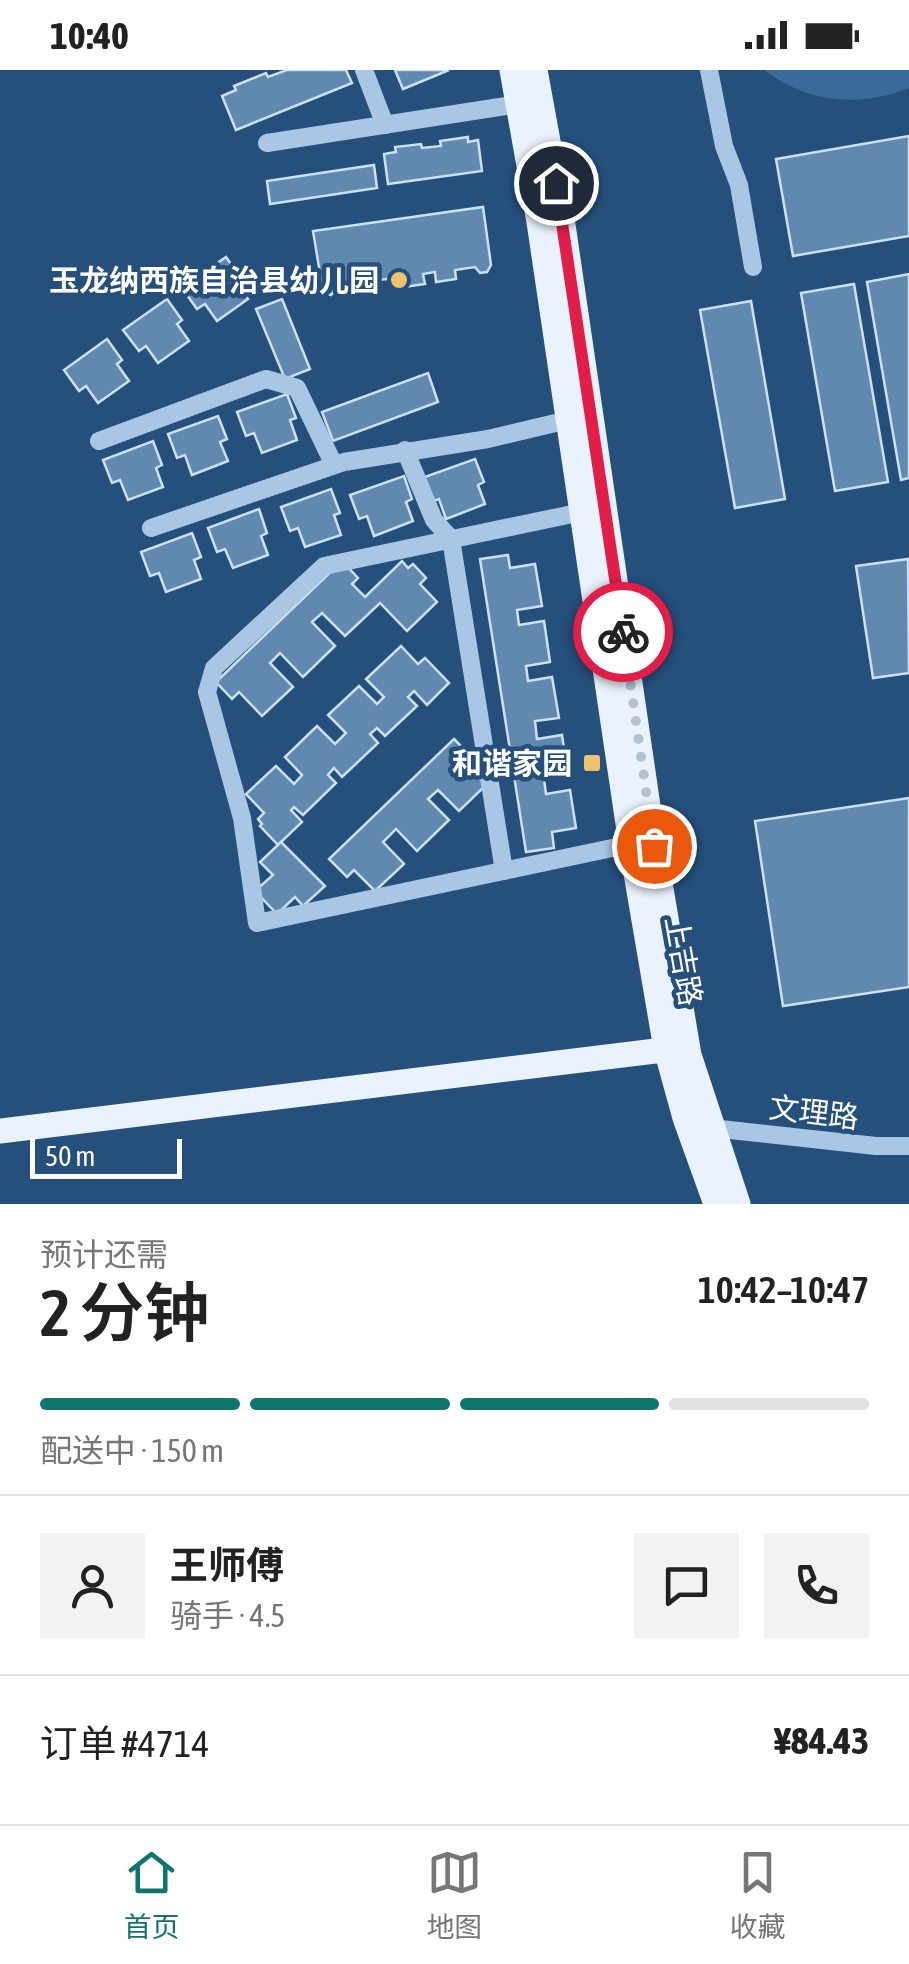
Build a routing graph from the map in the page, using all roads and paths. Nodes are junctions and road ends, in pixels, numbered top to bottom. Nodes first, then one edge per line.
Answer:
1 (364, 70) edge
2 (512, 70) edge
3 (535, 70) edge
4 (709, 70) edge
5 (519, 104) junction
6 (385, 125) junction
7 (268, 144) dead end
8 (753, 268) dead end
9 (568, 420) junction
10 (99, 441) dead end
11 (405, 450) junction
12 (334, 465) junction
13 (582, 512) junction
14 (151, 528) dead end
15 (451, 539) junction
16 (630, 844) junction
17 (504, 871) junction
18 (676, 1041) junction
19 (0, 1116) edge
20 (712, 1128) junction
21 (0, 1131) edge
22 (909, 1146) edge
23 (716, 1204) edge
24 (738, 1204) edge

1 - 6 street
2 - 5 main road, 上吉路
3 - 18 main road, 上吉路
4 - 8 street
5 - 6 street
5 - 9 main road, 上吉路
6 - 7 street
9 - 11 street
9 - 13 main road, 上吉路
10 - 12 street
11 - 12 street
11 - 15 street
12 - 14 street
13 - 15 street
13 - 16 main road, 上吉路
15 - 17 street
15 - 17 street
16 - 17 street
16 - 18 main road, 上吉路
18 - 19 main road
18 - 20 main road, 上吉路
18 - 21 main road
18 - 23 main road, 上吉路
20 - 22 street, 文理路
20 - 24 main road, 上吉路

